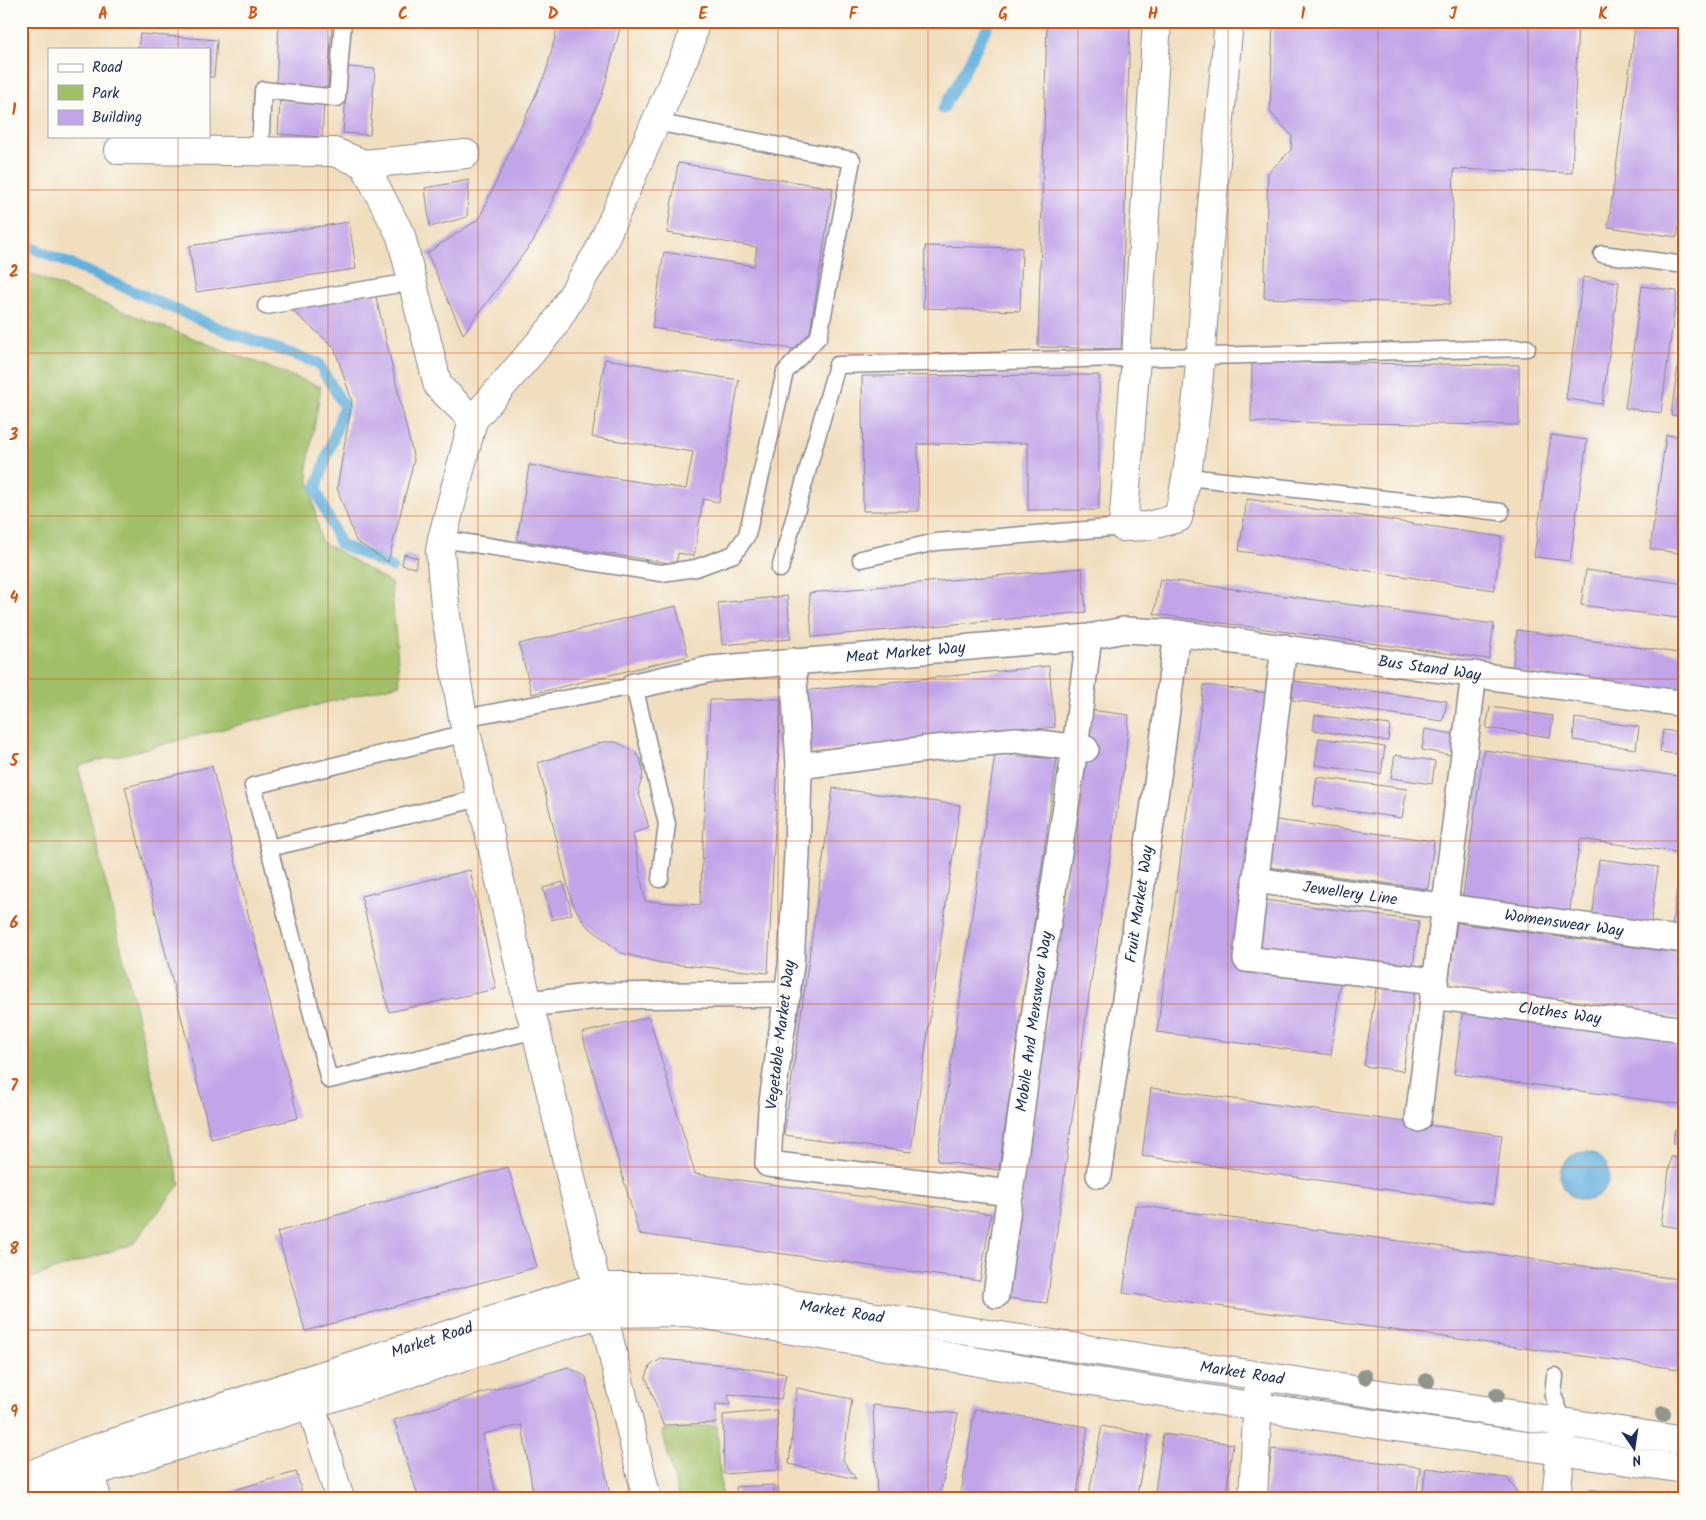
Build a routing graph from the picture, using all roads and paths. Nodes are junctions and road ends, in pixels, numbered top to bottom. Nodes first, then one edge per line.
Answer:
1 (343, 21) edge
2 (695, 21) edge
3 (1157, 21) edge
4 (1229, 21) edge
5 (655, 122) junction
6 (120, 150) dead end
7 (260, 151) junction
8 (466, 154) dead end
9 (364, 164) junction
10 (1602, 254) dead end
11 (1685, 265) edge
12 (412, 282) junction
13 (266, 306) dead end
14 (1528, 348) dead end
15 (1202, 356) junction
16 (1136, 358) junction
17 (474, 420) junction
18 (1188, 476) junction
19 (1501, 512) dead end
20 (1123, 527) junction
21 (442, 539) junction
22 (861, 559) dead end
23 (780, 569) dead end
24 (1177, 633) junction
25 (1089, 637) junction
26 (1284, 647) junction
27 (793, 661) junction
28 (1474, 674) junction
29 (634, 686) junction
30 (1685, 704) edge
31 (465, 726) junction
32 (1080, 748) junction
33 (799, 766) junction
34 (481, 798) junction
35 (269, 848) junction
36 (660, 879) dead end
37 (1255, 880) junction
38 (1445, 907) junction
39 (1685, 940) edge
40 (1434, 989) junction
41 (788, 994) junction
42 (528, 1004) junction
43 (536, 1030) junction
44 (1685, 1030) edge
45 (1418, 1119) dead end
46 (1099, 1175) dead end
47 (1011, 1193) junction
48 (596, 1287) junction
49 (996, 1294) dead end
50 (603, 1313) junction
51 (1259, 1376) junction
52 (1555, 1376) dead end
53 (307, 1393) junction
54 (1258, 1407) junction
55 (1564, 1423) junction
56 (1685, 1441) edge
57 (1560, 1451) junction
58 (1685, 1469) edge
59 (90, 1473) junction
60 (21, 1479) edge
61 (21, 1491) edge
62 (97, 1499) edge
63 (340, 1499) edge
64 (647, 1499) edge
65 (1253, 1499) edge
66 (1556, 1499) edge

1 - 7 lane
2 - 5 street
3 - 16 street
4 - 15 street
5 - 17 street
5 - 21 lane
6 - 7 street
7 - 9 street
8 - 9 street
9 - 12 street
10 - 11 lane
12 - 13 lane
12 - 17 street
14 - 15 lane
15 - 16 lane
15 - 18 street
16 - 20 street
16 - 23 lane
17 - 21 street
18 - 19 lane
18 - 20 street
20 - 22 lane
21 - 31 street
24 - 25 street, Meat Market Way
24 - 26 street, Bus Stand Way
24 - 46 street, Fruit Market Way
25 - 27 street, Meat Market Way
25 - 32 street, Mobile And Menswear Way
26 - 28 street, Bus Stand Way
26 - 37 street
27 - 29 street, Meat Market Way
27 - 33 street, Vegetable Market Way
28 - 30 street, Bus Stand Way
28 - 38 street
29 - 31 lane
29 - 36 lane
31 - 34 street
31 - 35 lane
32 - 33 street
32 - 47 street, Mobile And Menswear Way
33 - 41 street, Vegetable Market Way
34 - 35 lane
34 - 42 street
35 - 43 lane
37 - 38 street, Jewellery Line
37 - 40 street, Clothes Way
38 - 39 street, Womenswear Way
38 - 40 street
40 - 44 street, Clothes Way
40 - 45 street
41 - 42 street
41 - 47 street, Vegetable Market Way
42 - 43 street
43 - 48 street
47 - 49 street, Mobile And Menswear Way
48 - 50 street
48 - 51 street, Market Road
48 - 53 street, Market Road
50 - 53 street, Market Road
50 - 54 street, Market Road
50 - 64 street
51 - 54 street
51 - 55 street, Market Road
52 - 55 lane
53 - 59 street, Market Road
53 - 60 street, Market Road
53 - 63 street
54 - 57 street, Market Road
54 - 65 street
55 - 56 street, Market Road
55 - 57 street
57 - 58 street, Market Road
57 - 66 street
59 - 61 street, Market Road
59 - 62 street

